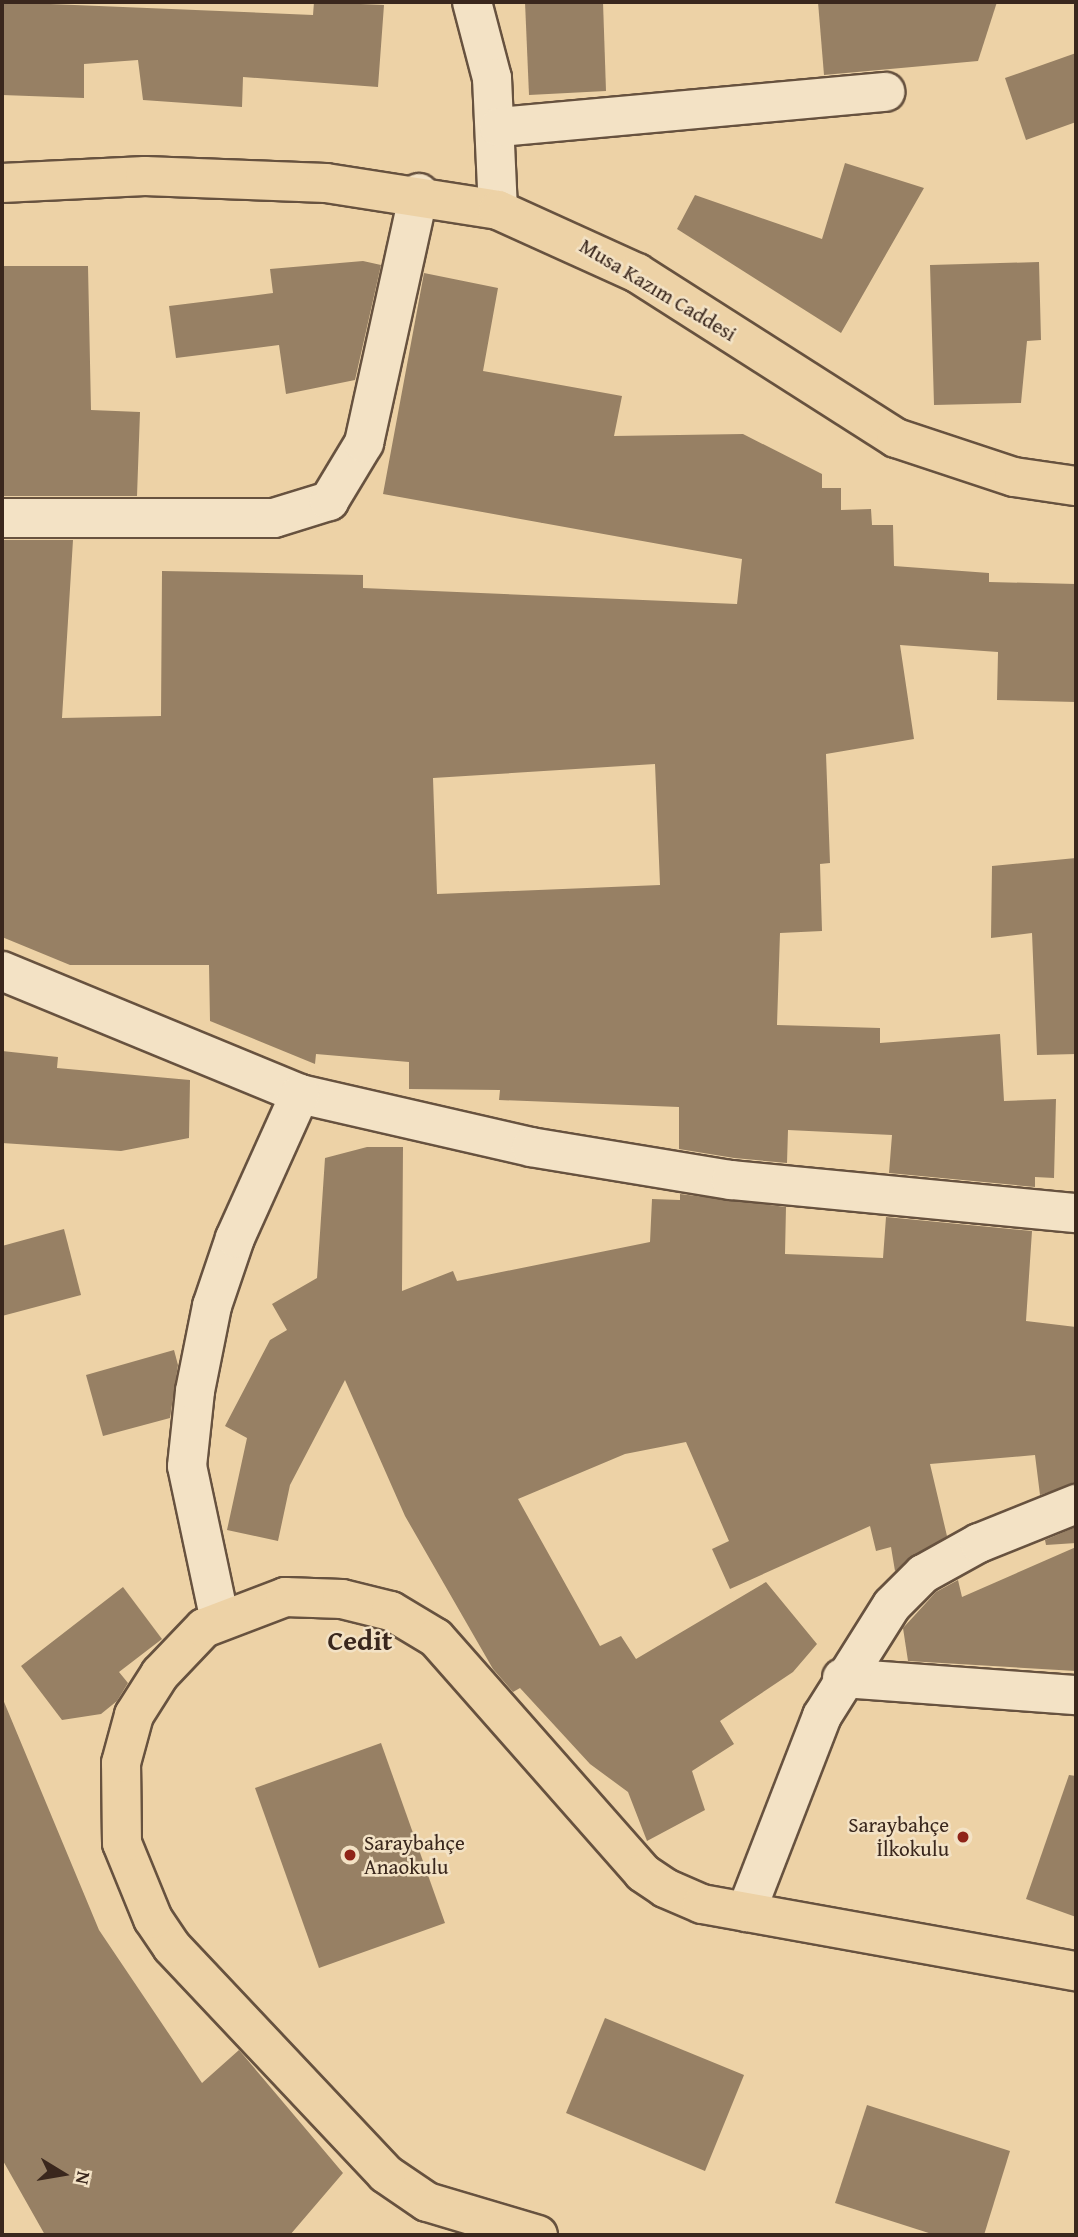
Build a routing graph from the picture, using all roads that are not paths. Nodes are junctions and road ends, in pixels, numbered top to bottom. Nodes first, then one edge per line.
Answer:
1 (472, 2) edge
2 (885, 92) dead end
3 (499, 127) junction
4 (2, 183) edge
5 (419, 193) junction
6 (498, 210) junction
7 (1076, 486) edge
8 (2, 519) edge
9 (2, 971) edge
10 (300, 1094) junction
11 (1076, 1213) edge
12 (1076, 1504) edge
13 (220, 1621) junction
14 (842, 1678) junction
15 (1076, 1695) edge
16 (746, 1912) junction
17 (1076, 1971) edge
18 (538, 2235) edge

1 - 3 street
2 - 3 street
3 - 6 street
4 - 5 main road, Musa Kazım Caddesi
5 - 6 main road, Musa Kazım Caddesi
5 - 8 street
6 - 7 main road, Musa Kazım Caddesi
9 - 10 street
10 - 11 street
10 - 13 street
12 - 14 street
13 - 16 main road
13 - 18 main road
14 - 15 street
14 - 16 street
16 - 17 main road

